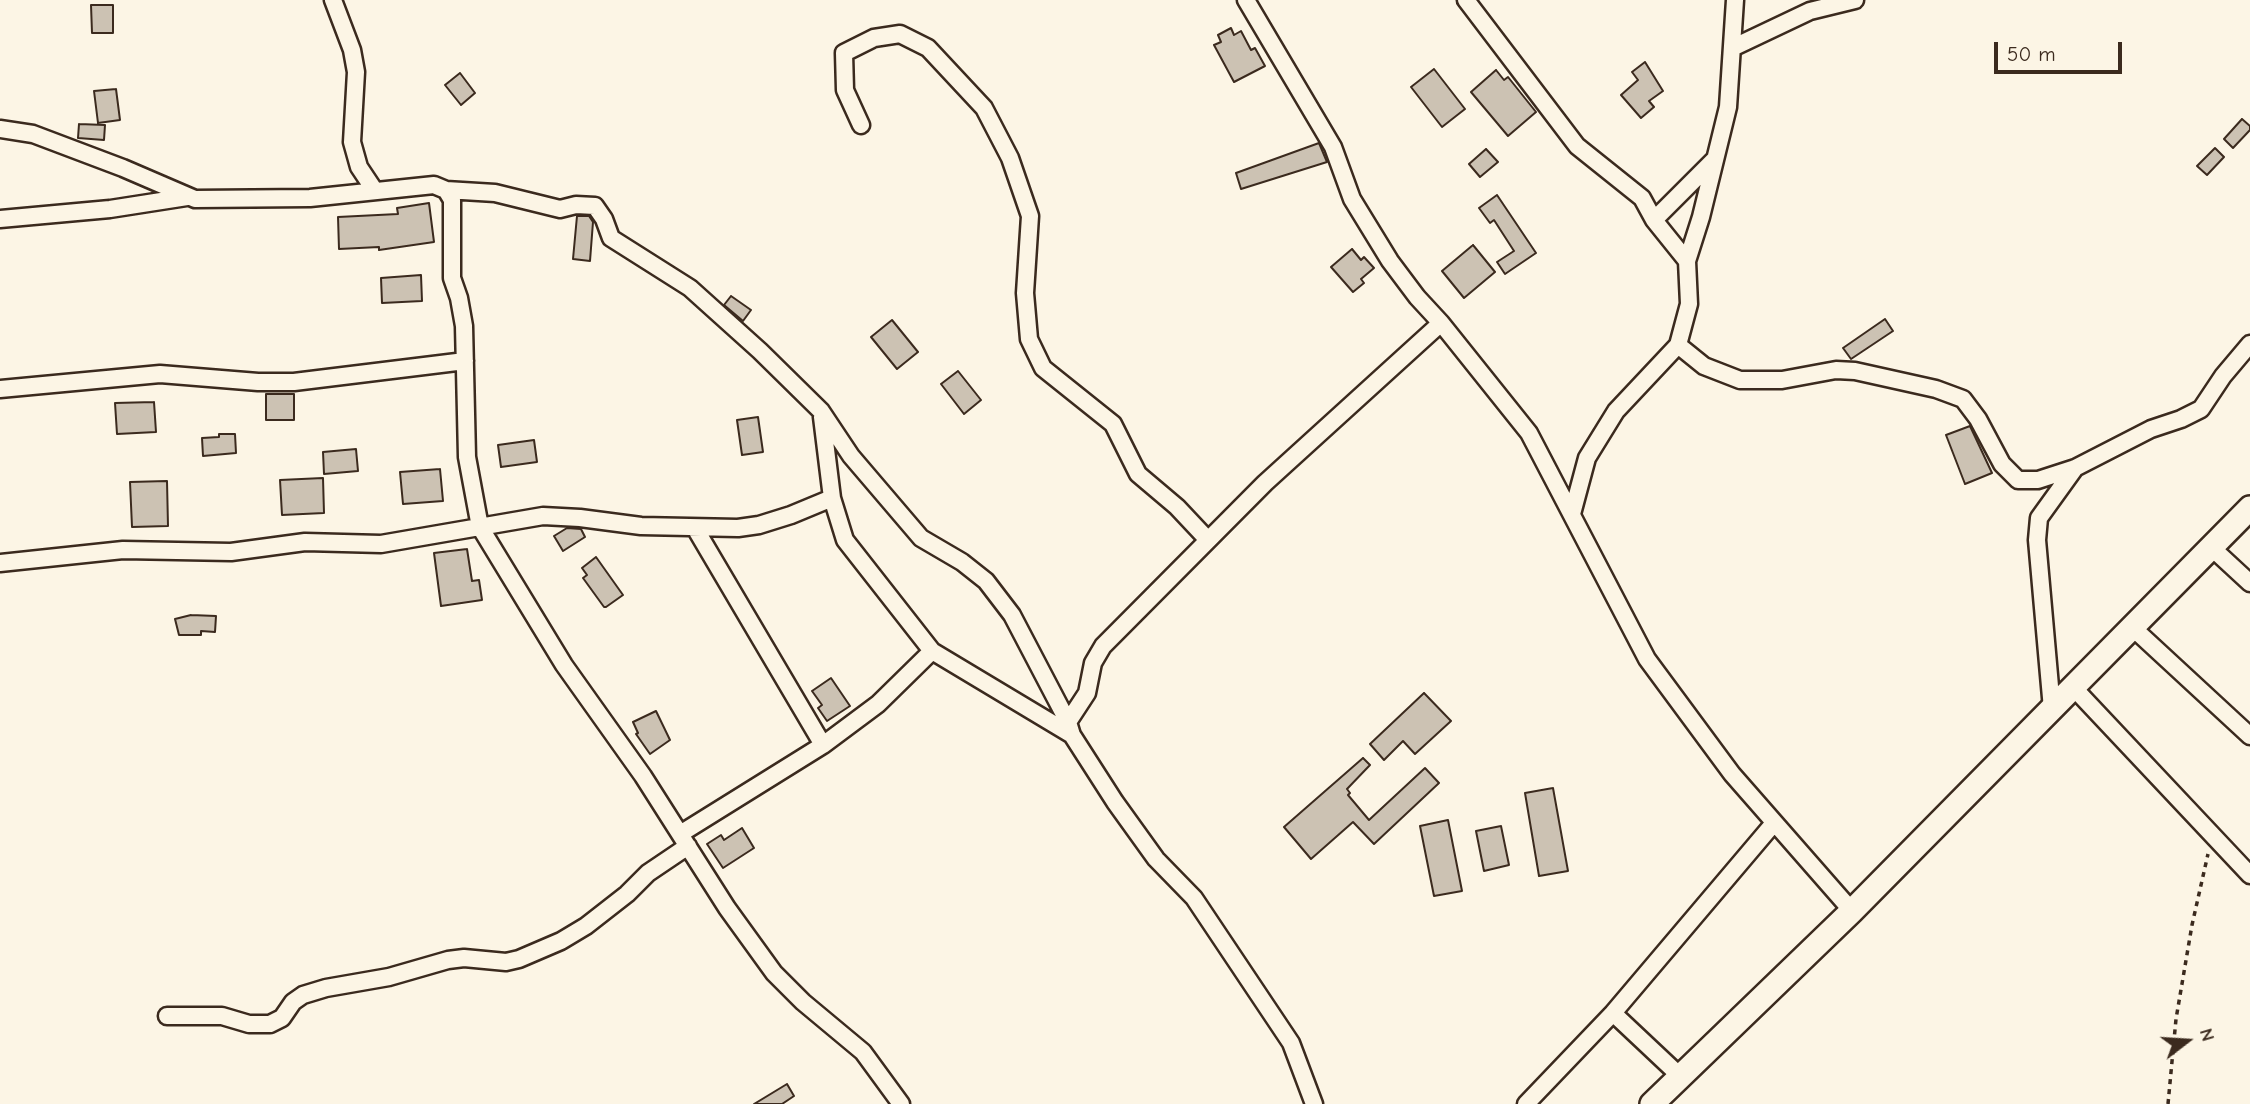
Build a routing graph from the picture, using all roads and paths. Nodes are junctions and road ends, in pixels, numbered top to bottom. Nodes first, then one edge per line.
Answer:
1 (333, 0) edge
2 (1246, 0) edge
3 (1466, 0) edge
4 (1735, 0) edge
5 (1855, 0) edge
6 (1732, 47) junction
7 (861, 125) dead end
8 (0, 129) edge
9 (1714, 160) junction
10 (446, 190) junction
11 (376, 191) junction
12 (187, 197) junction
13 (0, 219) edge
14 (1654, 220) junction
15 (1688, 261) junction
16 (1441, 323) junction
17 (2250, 344) edge
18 (1678, 345) junction
19 (465, 361) junction
20 (0, 389) edge
21 (821, 411) junction
22 (2075, 468) junction
23 (832, 498) junction
24 (2250, 508) edge
25 (1572, 514) junction
26 (480, 527) junction
27 (695, 528) junction
28 (1208, 540) junction
29 (2211, 547) junction
30 (0, 563) edge
31 (2250, 583) edge
32 (2132, 627) junction
33 (932, 650) junction
34 (2073, 687) junction
35 (2052, 709) junction
36 (1070, 729) junction
37 (2250, 736) edge
38 (823, 745) junction
39 (1774, 823) junction
40 (2212, 835) junction
41 (684, 840) junction
42 (2250, 875) edge
43 (1852, 911) junction
44 (1613, 1013) junction
45 (167, 1016) dead end
46 (1680, 1076) junction
47 (901, 1104) edge
48 (1314, 1104) edge
49 (1527, 1104) edge
50 (1652, 1104) edge
51 (2168, 1104) edge

1 - 11 street
2 - 16 street
3 - 14 street
4 - 6 street
5 - 6 street
6 - 9 street
7 - 28 street
8 - 12 street
9 - 14 street
9 - 15 street
10 - 11 street
10 - 19 street
10 - 21 street
11 - 12 street
12 - 13 street
14 - 15 street
15 - 18 street
16 - 25 street
16 - 28 street
17 - 22 street
18 - 22 street
18 - 25 street
19 - 20 street
19 - 26 street
21 - 23 street
21 - 36 street
22 - 35 street
23 - 27 street
23 - 33 street
24 - 29 main road
25 - 39 street
26 - 27 street
26 - 30 street
26 - 41 street
27 - 38 street
28 - 36 street
29 - 31 street
29 - 32 main road
32 - 34 main road
32 - 37 street
33 - 36 street
33 - 38 street
34 - 35 main road
34 - 40 street
35 - 43 main road
36 - 48 street
38 - 41 street
39 - 43 street
39 - 44 street
40 - 42 street
40 - 51 path
41 - 45 street
41 - 47 street
43 - 46 main road
44 - 46 street
44 - 49 street
46 - 50 main road

